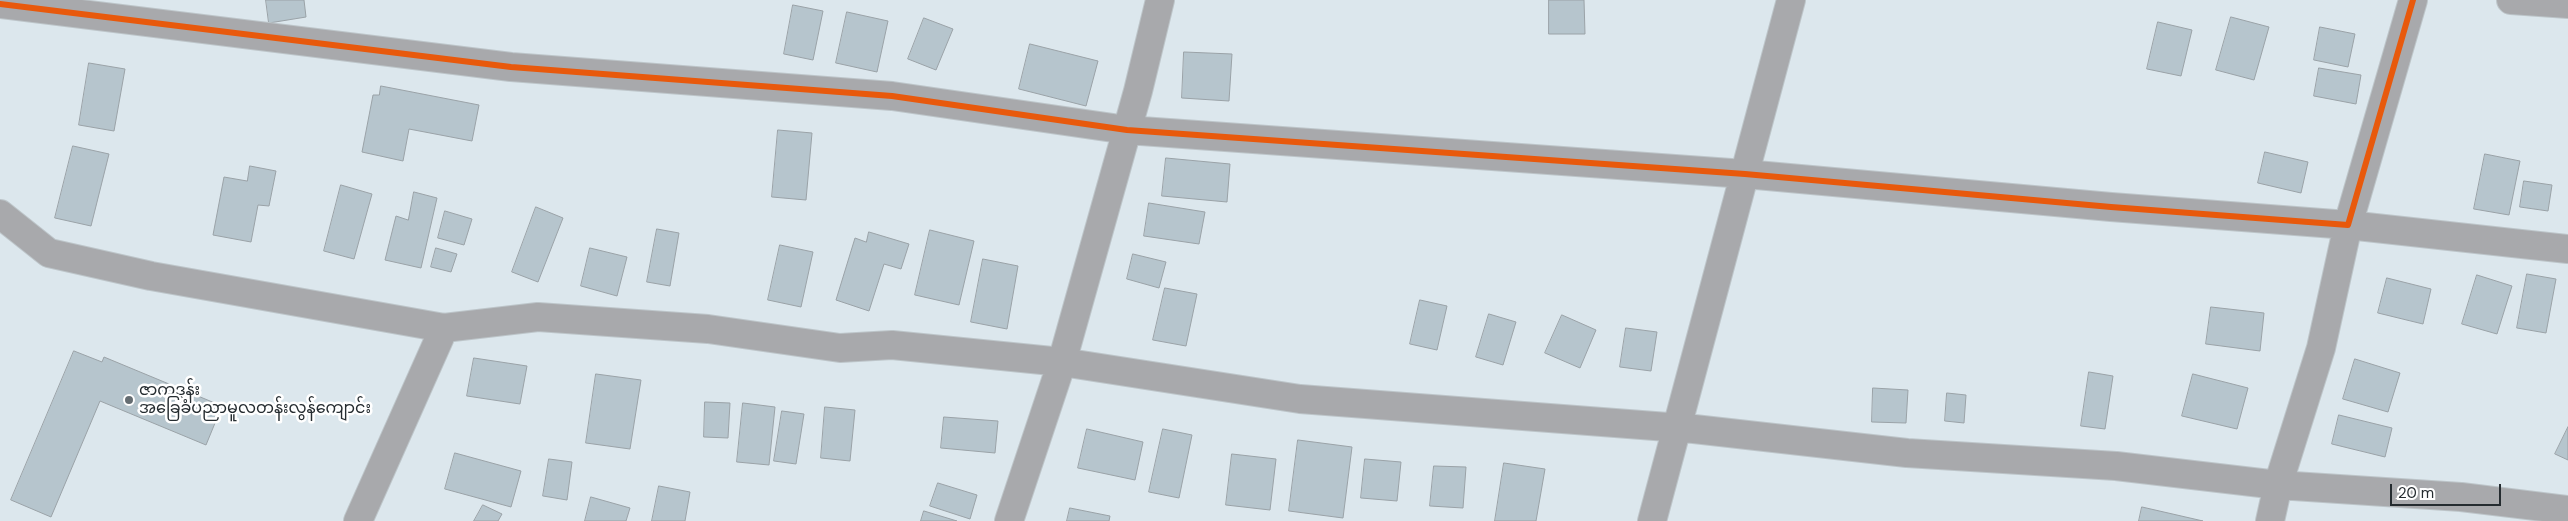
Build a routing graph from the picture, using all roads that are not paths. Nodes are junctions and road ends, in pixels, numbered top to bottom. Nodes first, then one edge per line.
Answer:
1 (1160, 0) edge
2 (1791, 0) edge
3 (2413, 0) edge
4 (2512, 0) edge
5 (0, 4) edge
6 (2568, 4) edge
7 (1127, 130) junction
8 (1745, 174) junction
9 (0, 214) edge
10 (2348, 225) junction
11 (2568, 249) edge
12 (444, 328) junction
13 (1062, 362) junction
14 (1677, 428) junction
15 (2278, 485) junction
16 (2568, 510) edge
17 (358, 521) edge
18 (1009, 521) edge
19 (1652, 521) edge
20 (2270, 521) edge

1 - 7 street
2 - 8 street
3 - 10 street
4 - 6 street
5 - 7 street
7 - 8 street
7 - 13 street
8 - 10 street
8 - 14 street
9 - 12 street
10 - 11 street
10 - 15 street
12 - 13 street
12 - 17 street
13 - 14 street
13 - 18 street
14 - 15 street
14 - 19 street
15 - 16 street
15 - 20 street

